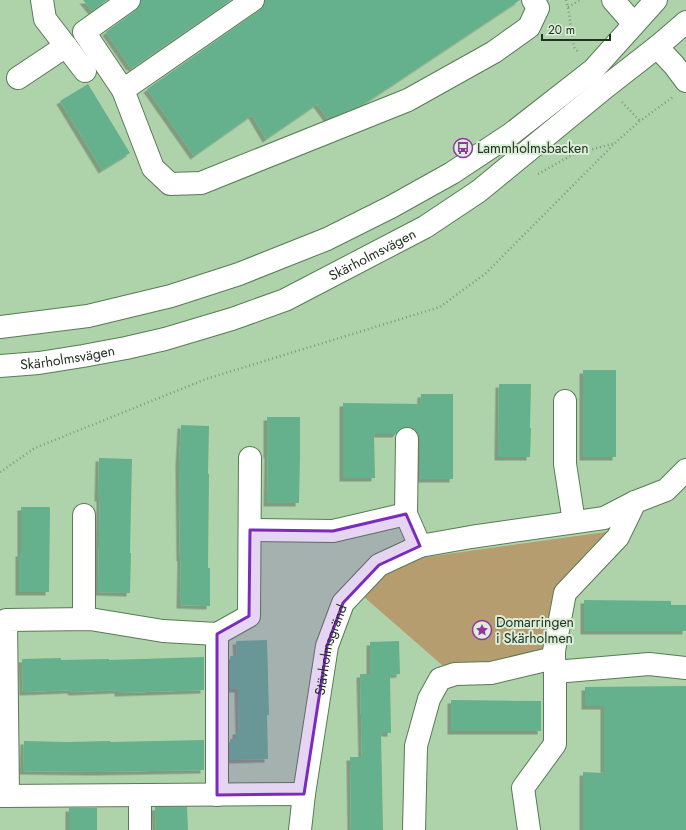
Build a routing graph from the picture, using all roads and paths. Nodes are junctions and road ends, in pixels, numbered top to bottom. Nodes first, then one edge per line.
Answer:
1 (42, 0) edge
2 (129, 0) edge
3 (253, 0) edge
4 (533, 0) edge
5 (566, 0) edge
6 (580, 0) edge
7 (613, 0) edge
8 (656, 0) edge
9 (686, 22) edge
10 (634, 24) junction
11 (66, 46) junction
12 (657, 47) junction
13 (85, 71) dead end
14 (18, 78) dead end
15 (680, 89) edge
16 (123, 90) junction
17 (1, 327) edge
18 (0, 366) edge
19 (565, 401) dead end
20 (407, 439) dead end
21 (250, 458) dead end
22 (686, 470) edge
23 (0, 472) edge
24 (635, 502) junction
25 (406, 514) junction
26 (84, 515) dead end
27 (574, 522) junction
28 (250, 530) junction
29 (420, 546) junction
30 (84, 619) junction
31 (217, 634) junction
32 (554, 665) junction
33 (686, 668) edge
34 (4, 728) edge
35 (304, 794) junction
36 (217, 795) junction
37 (4, 796) edge
38 (140, 796) junction
39 (140, 830) edge
40 (300, 830) edge
41 (414, 830) edge
42 (529, 830) edge

1 - 11 street
2 - 16 street
3 - 16 street
4 - 16 street
5 - 6 path
7 - 10 street
8 - 10 street
9 - 12 street, Skärholmsvägen
10 - 12 street
10 - 17 street
11 - 13 street
11 - 14 street
12 - 15 street
12 - 18 street, Skärholmsvägen
15 - 23 path
19 - 27 street
20 - 25 street
21 - 28 street
22 - 24 street, Stävholmsgränd
24 - 27 street, Stävholmsgränd
24 - 32 street
25 - 28 street
25 - 29 street
26 - 30 street
27 - 29 street, Stävholmsgränd
28 - 31 street
29 - 35 street, Stävholmsgränd
30 - 31 street
30 - 34 street
31 - 36 street
32 - 33 street
32 - 41 street
32 - 42 street
34 - 37 street
35 - 36 street
35 - 40 street, Stävholmsgränd
36 - 38 street
37 - 38 street
38 - 39 street

